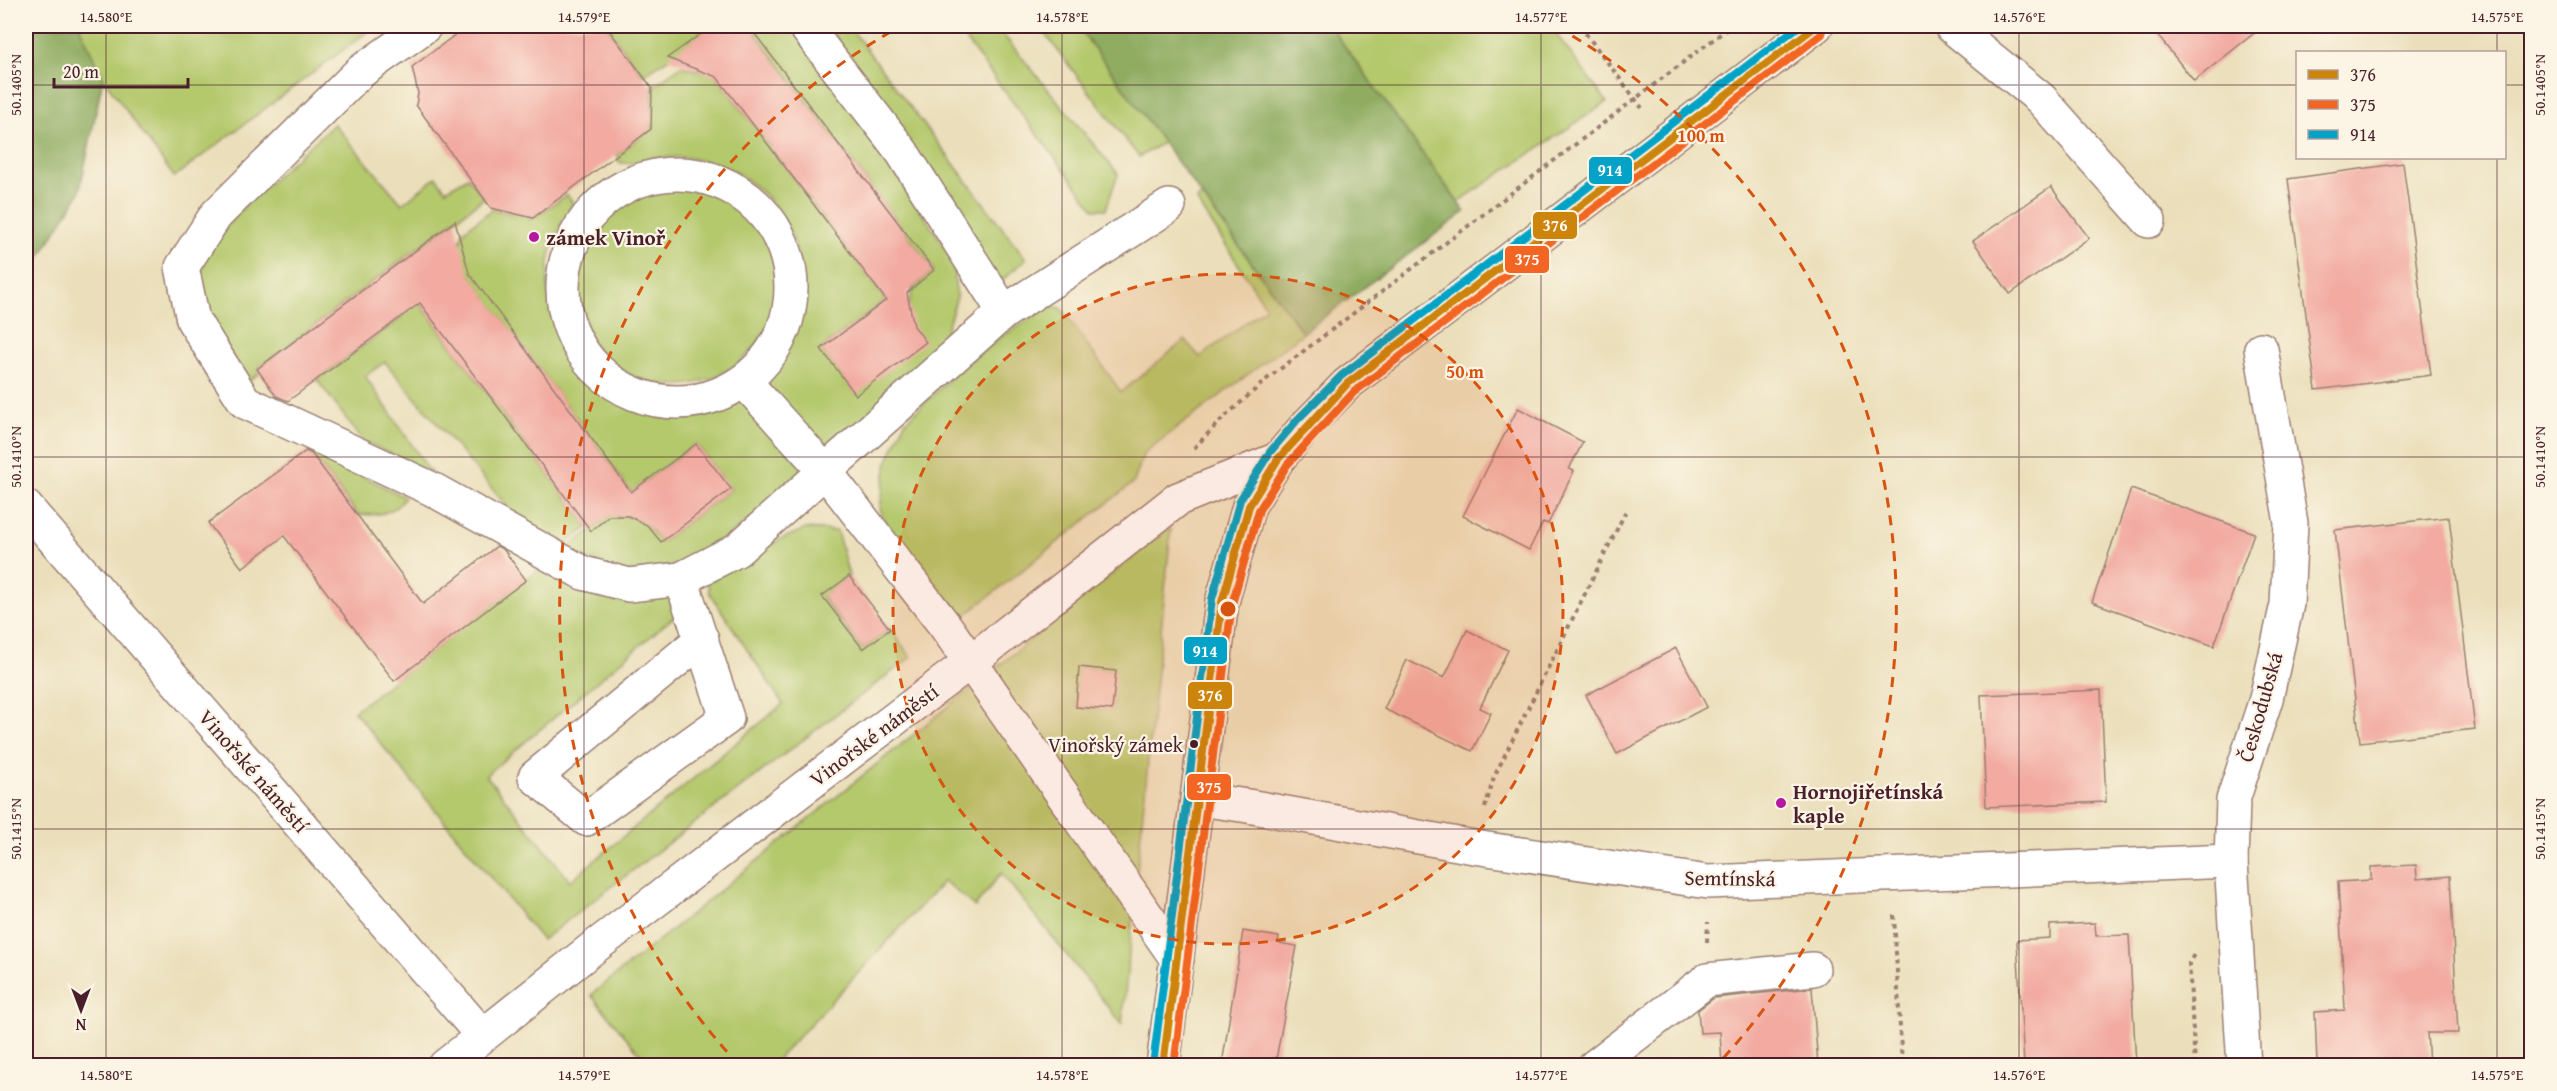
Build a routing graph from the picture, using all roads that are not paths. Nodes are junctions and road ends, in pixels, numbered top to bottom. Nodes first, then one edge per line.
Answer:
1 (425, 26) edge
2 (805, 26) edge
3 (1816, 26) edge
4 (1951, 26) edge
5 (1169, 206) dead end
6 (2148, 221) dead end
7 (1004, 312) junction
8 (2261, 349) dead end
9 (744, 381) junction
10 (1278, 459) junction
11 (825, 471) junction
12 (26, 507) edge
13 (681, 579) junction
14 (702, 639) junction
15 (969, 663) junction
16 (1198, 799) junction
17 (2231, 861) junction
18 (1177, 959) junction
19 (1813, 969) dead end
20 (482, 1035) junction
21 (1630, 1054) edge
22 (445, 1065) edge
23 (1163, 1065) edge
24 (1595, 1065) edge
25 (2244, 1065) edge

1 - 13 street
2 - 7 street
3 - 10 street
4 - 6 street
5 - 7 street
7 - 11 street
8 - 17 street, Českodubská
9 - 9 street
9 - 11 street
10 - 15 street, Vinořské náměstí
10 - 16 street
11 - 13 street
11 - 15 street
12 - 20 street, Vinořské náměstí
13 - 14 street
14 - 14 street
15 - 18 street
15 - 20 street, Vinořské náměstí
16 - 17 street, Semtínská
16 - 18 street
17 - 25 street, Českodubská
18 - 23 street
19 - 21 street
20 - 22 street, Vinořské náměstí
21 - 24 street

